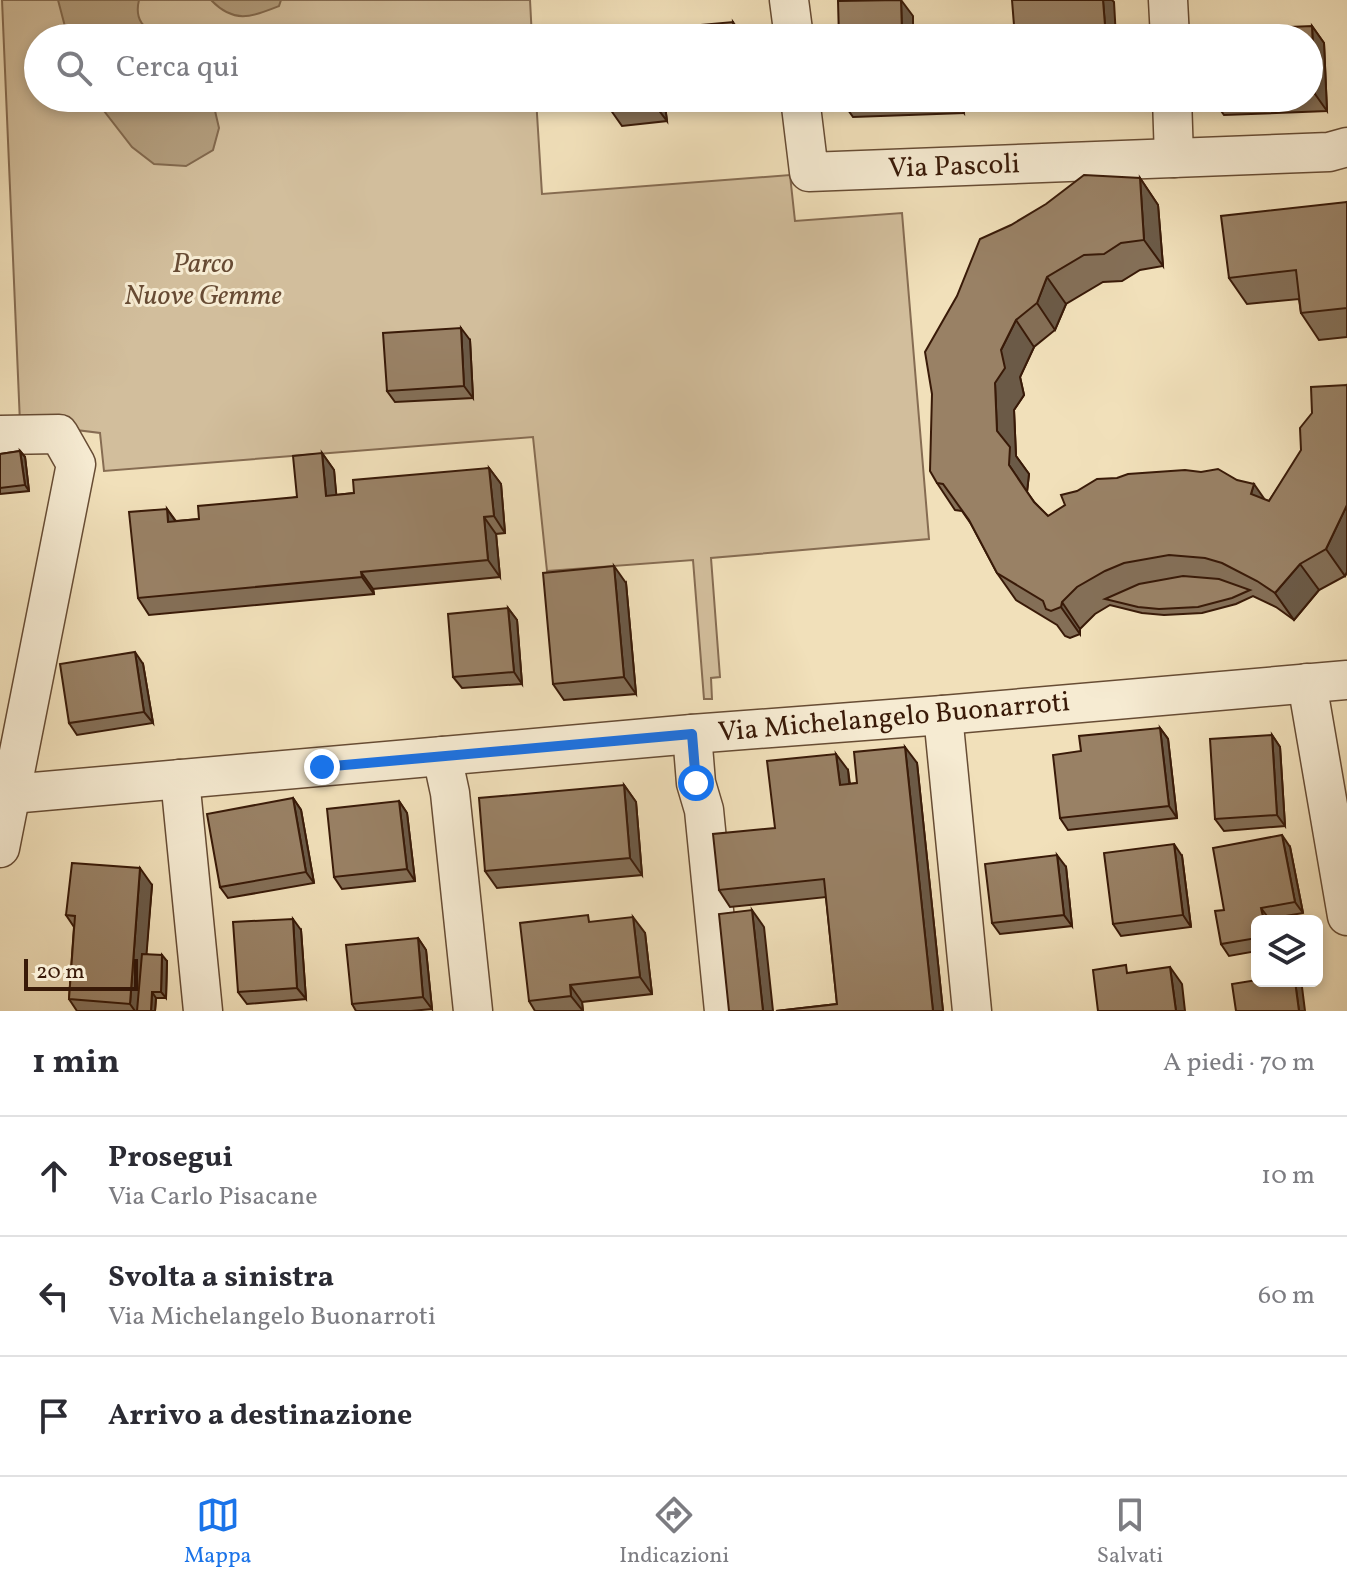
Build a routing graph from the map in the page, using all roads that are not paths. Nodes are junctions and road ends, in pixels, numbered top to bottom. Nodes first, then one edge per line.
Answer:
1 (789, 0) edge
2 (1168, 0) edge
3 (792, 24) edge
4 (1169, 24) edge
5 (802, 112) edge
6 (1172, 112) edge
7 (1341, 151) edge
8 (1174, 158) junction
9 (0, 435) edge
10 (1347, 680) edge
11 (1307, 683) junction
12 (943, 715) junction
13 (692, 734) junction
14 (442, 756) junction
15 (180, 779) junction
16 (11, 794) junction
17 (0, 848) edge
18 (1347, 916) edge
19 (203, 1011) edge
20 (473, 1011) edge
21 (724, 1011) edge
22 (972, 1011) edge

1 - 3 street
2 - 4 street
5 - 8 street, Via Pascoli
6 - 8 street
7 - 8 street, Via Pascoli
9 - 16 street
10 - 11 street, Via Michelangelo Buonarroti
11 - 12 street, Via Michelangelo Buonarroti
11 - 18 street
12 - 13 street, Via Michelangelo Buonarroti
12 - 22 street
13 - 14 street, Via Michelangelo Buonarroti
13 - 21 street
14 - 15 street, Via Michelangelo Buonarroti
14 - 20 street
15 - 16 street, Via Michelangelo Buonarroti
15 - 19 street
16 - 17 street

